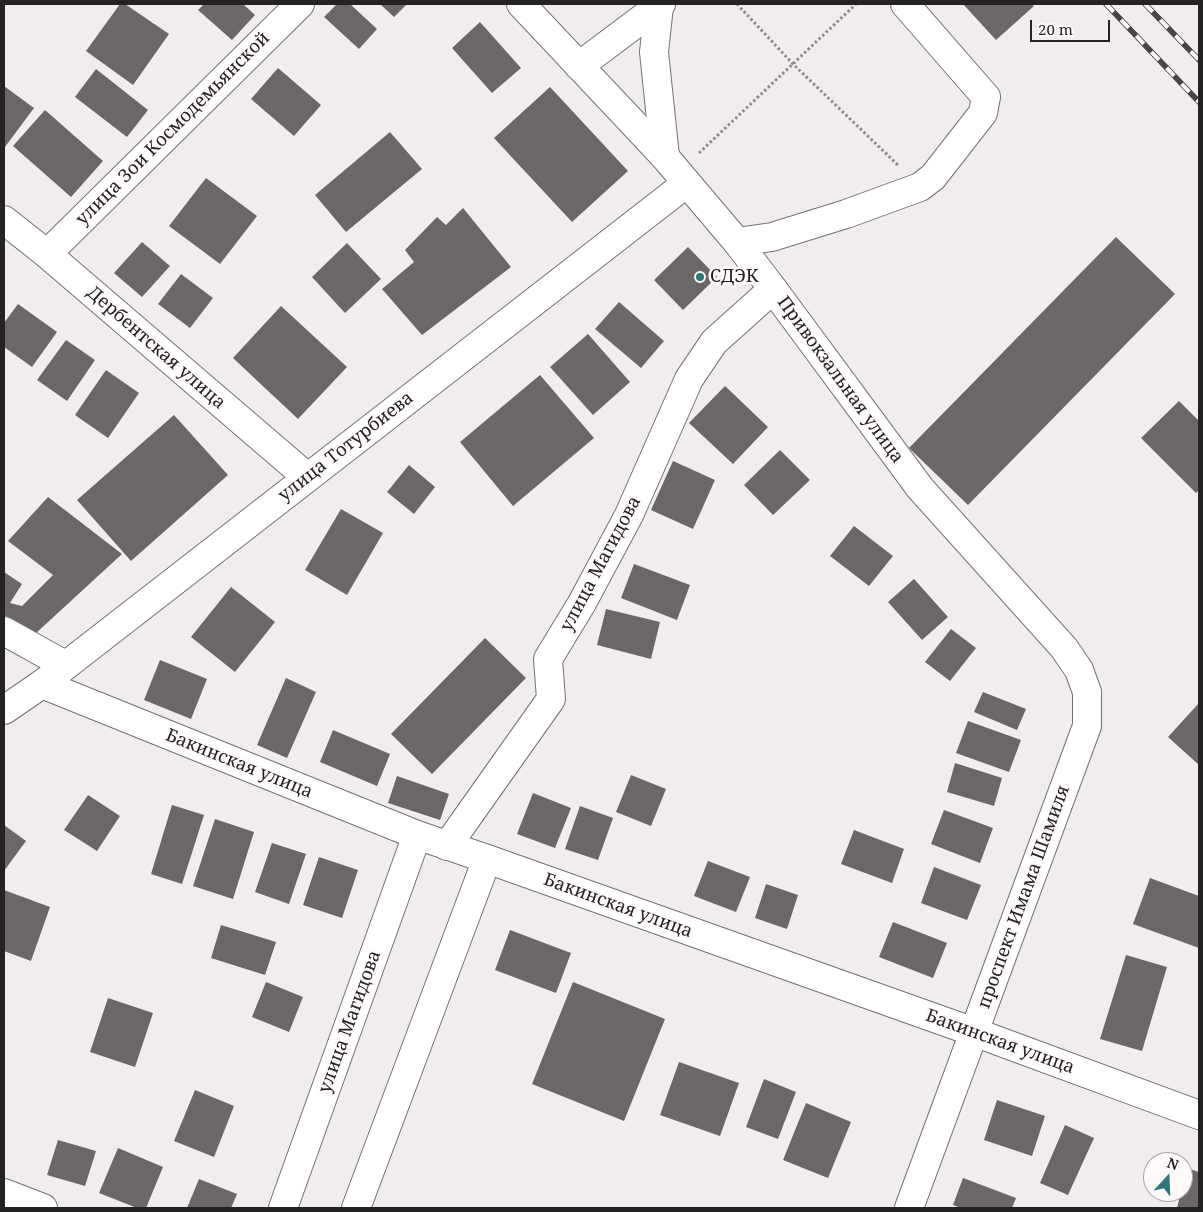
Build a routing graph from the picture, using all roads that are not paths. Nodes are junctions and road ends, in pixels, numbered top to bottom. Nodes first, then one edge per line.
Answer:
1 (300, 4) edge
2 (521, 4) edge
3 (905, 4) edge
4 (660, 5) edge
5 (580, 66) junction
6 (665, 157) junction
7 (687, 183) junction
8 (4, 220) edge
9 (737, 242) junction
10 (47, 254) junction
11 (773, 289) junction
12 (307, 477) junction
13 (4, 631) edge
14 (66, 665) junction
15 (42, 684) junction
16 (4, 710) edge
17 (1087, 726) joint
18 (417, 835) junction
19 (447, 846) junction
20 (486, 859) junction
21 (974, 1032) junction
22 (1199, 1115) edge
23 (4, 1193) edge
24 (43, 1208) edge
25 (283, 1208) edge
26 (356, 1208) edge
27 (909, 1208) edge

1 - 10 main road, улица Зои Космодемьянской
2 - 5 main road, Привокзальная улица
3 - 9 main road
4 - 5 main road
4 - 6 main road
5 - 6 main road, Привокзальная улица
6 - 7 main road, Привокзальная улица
7 - 9 main road, Привокзальная улица
7 - 12 main road, улица Тотурбиева
8 - 10 main road, Дербентская улица
9 - 11 main road, Привокзальная улица
10 - 12 main road, Дербентская улица
11 - 17 main road, Привокзальная улица
11 - 19 main road, улица Магидова
12 - 14 main road, улица Тотурбиева
13 - 14 main road
14 - 15 main road, улица Тотурбиева
15 - 16 main road, улица Тотурбиева
15 - 18 main road, Бакинская улица
17 - 21 main road, проспект Имама Шамиля
18 - 19 main road, Бакинская улица
18 - 25 main road, улица Магидова
19 - 20 main road, Бакинская улица
20 - 21 main road, Бакинская улица
20 - 26 main road
21 - 22 main road, Бакинская улица
21 - 27 main road, проспект Имама Шамиля
23 - 24 main road

